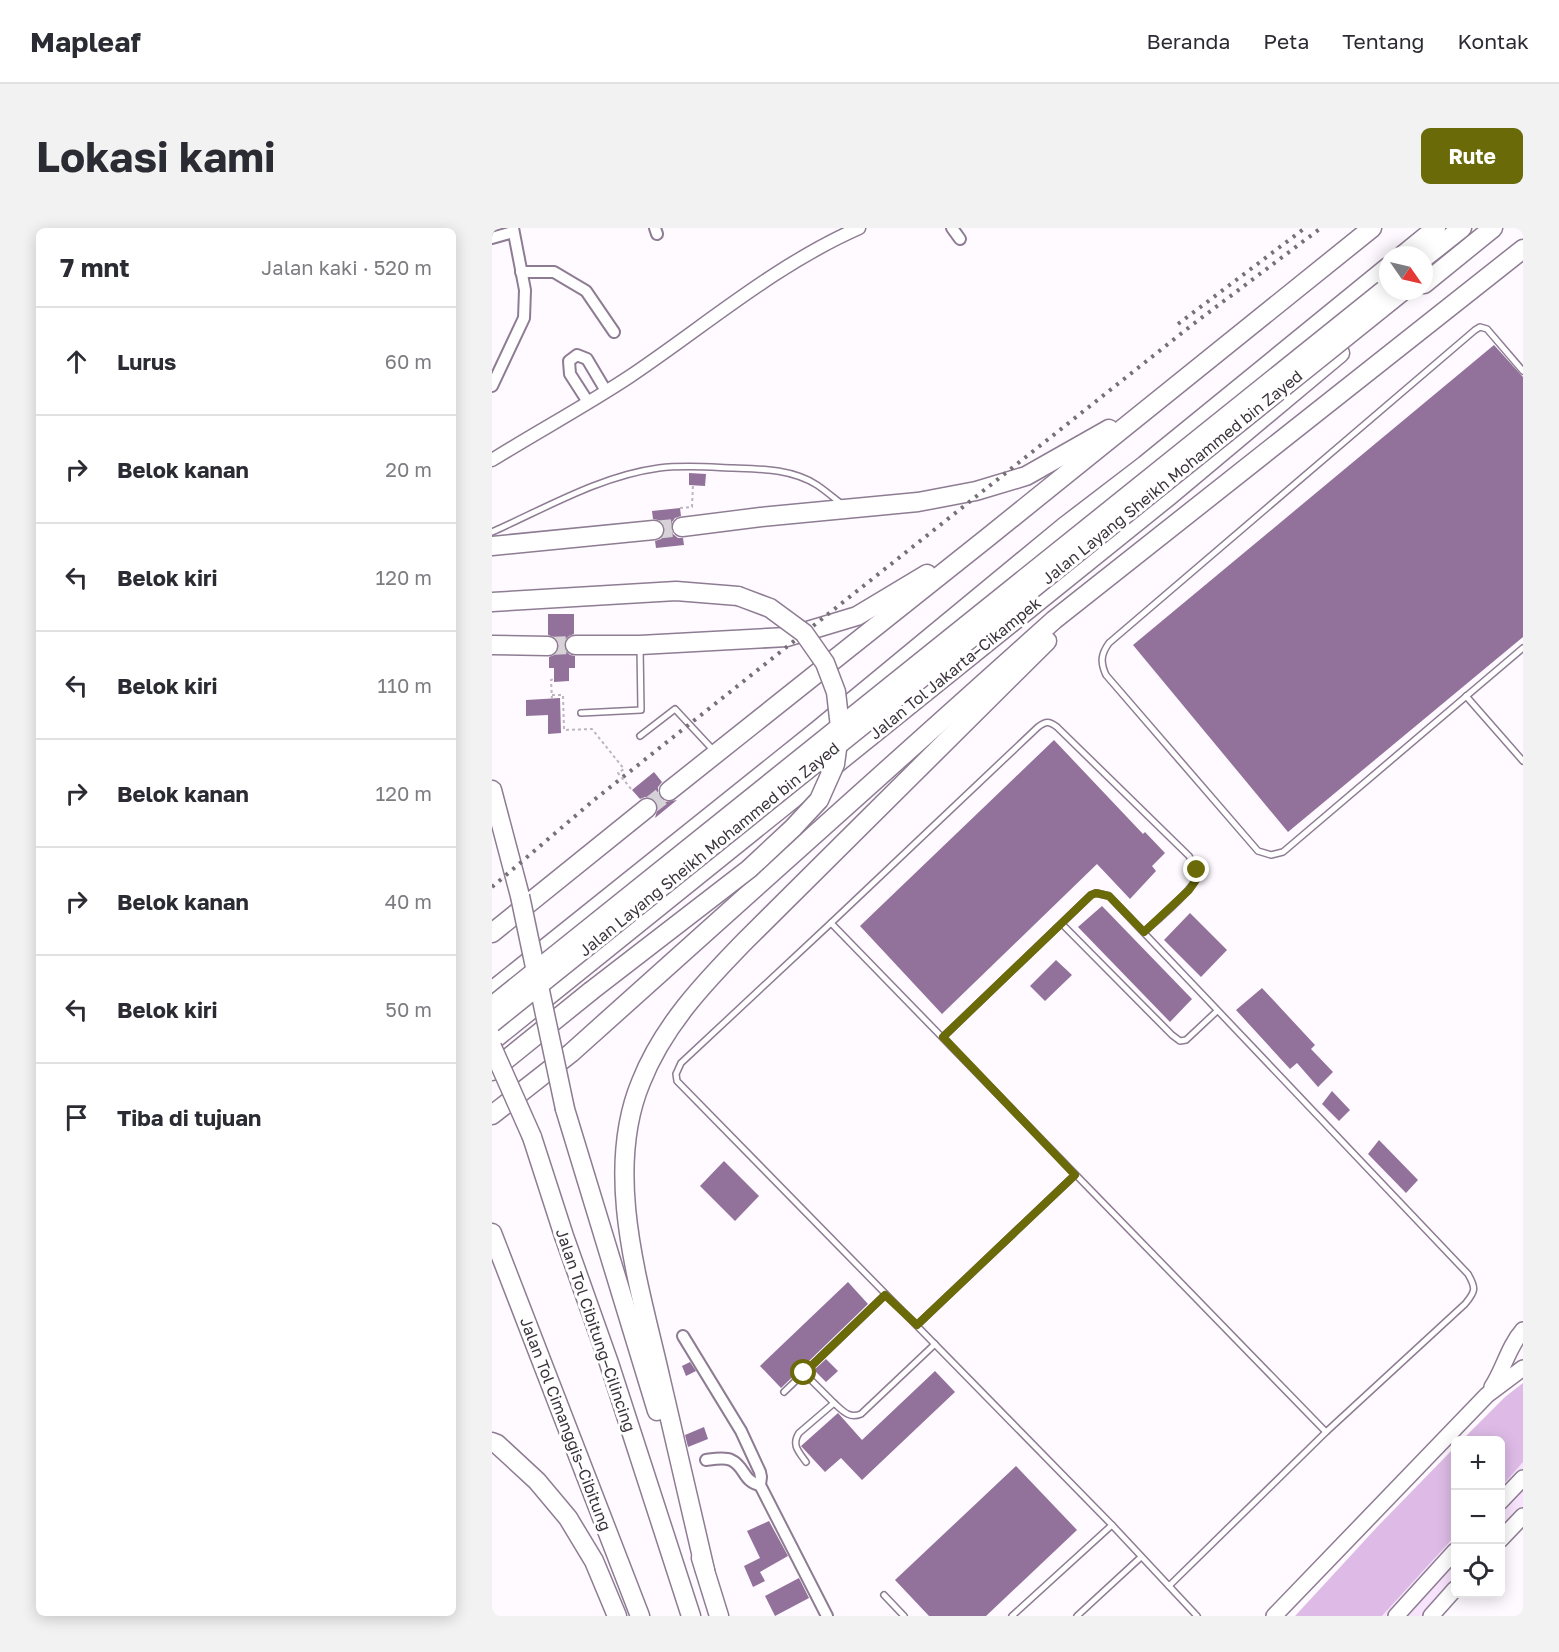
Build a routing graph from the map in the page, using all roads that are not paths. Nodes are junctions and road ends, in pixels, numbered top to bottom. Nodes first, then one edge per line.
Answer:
1 (859, 228) edge
2 (952, 228) edge
3 (1372, 228) edge
4 (1436, 228) edge
5 (1462, 228) edge
6 (1482, 228) edge
7 (1493, 228) edge
8 (513, 230) edge
9 (492, 238) edge
10 (960, 239) dead end
11 (1414, 246) edge
12 (1523, 249) edge
13 (1433, 251) edge
14 (1433, 267) edge
15 (521, 272) junction
16 (1379, 274) edge
17 (1433, 277) edge
18 (1379, 294) edge
19 (1392, 300) edge
20 (1405, 300) edge
21 (614, 332) dead end
22 (1523, 371) edge
23 (492, 386) edge
24 (606, 391) junction
25 (1157, 401) junction
26 (588, 402) junction
27 (492, 460) edge
28 (848, 509) junction
29 (1187, 516) junction
30 (682, 527) tunnel mouth
31 (654, 530) tunnel mouth
32 (492, 532) edge
33 (987, 538) junction
34 (492, 546) edge
35 (492, 602) edge
36 (492, 645) edge
37 (575, 645) tunnel mouth
38 (640, 645) junction
39 (548, 646) tunnel mouth
40 (1523, 648) edge
41 (1466, 696) junction
42 (581, 712) dead end
43 (640, 736) dead end
44 (717, 753) junction
45 (1523, 761) edge
46 (492, 790) edge
47 (669, 791) tunnel mouth
48 (647, 808) tunnel mouth
49 (831, 923) junction
50 (1062, 924) junction
51 (1144, 932) junction
52 (492, 933) edge
53 (492, 991) edge
54 (492, 1006) edge
55 (1217, 1011) junction
56 (492, 1023) edge
57 (943, 1037) junction
58 (492, 1041) edge
59 (492, 1047) edge
60 (492, 1071) edge
61 (492, 1115) edge
62 (1075, 1175) junction
63 (492, 1233) edge
64 (885, 1295) junction
65 (917, 1325) junction
66 (1523, 1330) edge
67 (683, 1336) dead end
68 (935, 1344) junction
69 (1523, 1368) edge
70 (804, 1373) junction
71 (784, 1392) dead end
72 (1487, 1395) junction
73 (834, 1403) junction
74 (1326, 1432) junction
75 (492, 1442) edge
76 (706, 1460) dead end
77 (806, 1462) dead end
78 (1523, 1478) edge
79 (760, 1485) junction
80 (1505, 1497) edge
81 (1523, 1516) edge
82 (1112, 1525) junction
83 (1505, 1535) edge
84 (1451, 1555) edge
85 (1141, 1557) junction
86 (705, 1570) junction
87 (1169, 1586) junction
88 (1451, 1594) edge
89 (884, 1595) dead end
90 (617, 1616) edge
91 (640, 1616) edge
92 (691, 1616) edge
93 (719, 1616) edge
94 (827, 1616) edge
95 (904, 1616) edge
96 (1012, 1616) edge
97 (1077, 1616) edge
98 (1197, 1616) edge
99 (1274, 1616) edge
100 (1396, 1616) edge
101 (1431, 1616) edge

1 - 24 street
2 - 10 street
3 - 25 highway
4 - 11 highway
5 - 13 highway
6 - 14 highway
7 - 17 highway
8 - 9 street
8 - 15 street
12 - 29 highway
15 - 21 street
15 - 23 street
16 - 53 highway
18 - 54 highway, Jalan Layang Sheikh Mohammed bin Zayed, bridge
19 - 56 highway, Jalan Layang Sheikh Mohammed bin Zayed, bridge
20 - 58 highway, Jalan Tol Jakarta–Cikampek
22 - 41 lane
24 - 26 street
24 - 26 street
25 - 28 highway
25 - 33 highway
26 - 27 street
28 - 30 highway
28 - 32 lane
29 - 61 highway
29 - 86 highway
31 - 34 highway
33 - 38 highway
33 - 44 highway
35 - 60 highway, bridge
36 - 39 highway
37 - 38 highway
38 - 42 lane
40 - 41 lane
41 - 45 lane
43 - 44 lane
44 - 47 highway
46 - 86 highway, bridge
48 - 52 highway
49 - 51 lane
49 - 57 lane
49 - 64 lane
50 - 51 lane
50 - 55 lane
50 - 57 lane
51 - 55 lane
55 - 74 lane
57 - 62 lane
59 - 92 highway, Jalan Tol Cibitung–Cilincing, bridge
62 - 65 lane
62 - 74 lane
63 - 91 highway, Jalan Tol Cimanggis–Cibitung
64 - 65 lane
64 - 70 lane
65 - 68 lane
66 - 72 main road
67 - 79 street
68 - 73 lane
68 - 82 lane
69 - 72 main road
70 - 71 lane
70 - 73 lane
72 - 99 main road
73 - 77 lane
74 - 87 lane
75 - 90 highway
76 - 79 street
78 - 80 main road
79 - 94 street
81 - 83 main road
82 - 85 lane
82 - 96 lane
84 - 100 main road
85 - 87 lane
85 - 97 lane
86 - 93 highway
87 - 98 lane
88 - 101 main road
89 - 95 lane

